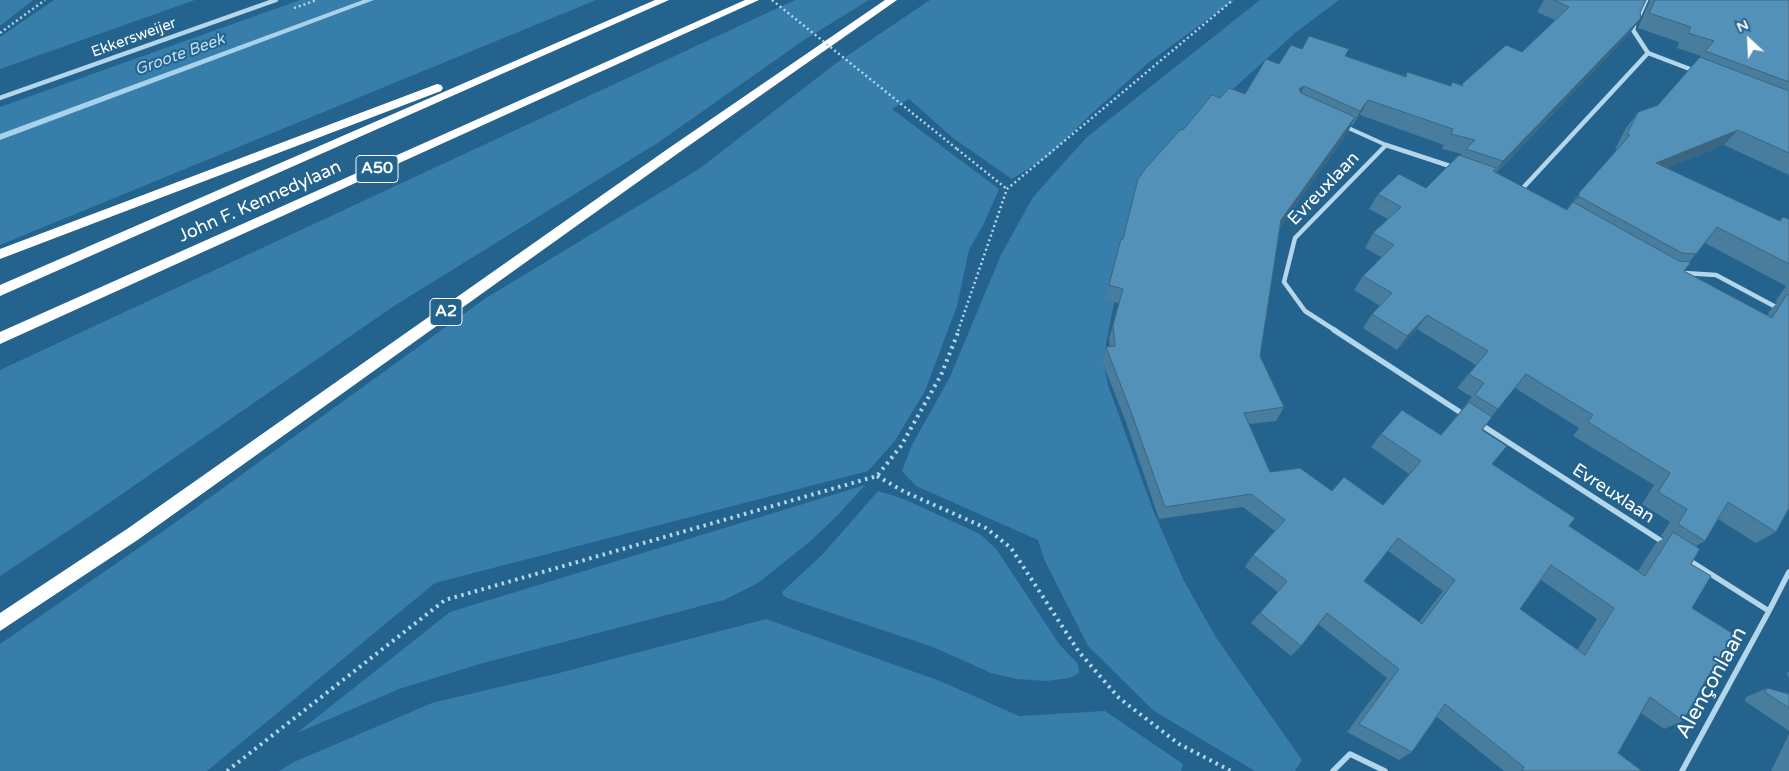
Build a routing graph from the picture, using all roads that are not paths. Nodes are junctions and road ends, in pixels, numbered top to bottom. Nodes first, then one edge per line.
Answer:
1 (276, 0) edge
2 (664, 0) edge
3 (754, 0) edge
4 (892, 0) edge
5 (1646, 0) edge
6 (618, 20) junction
7 (1648, 53) junction
8 (1700, 73) edge
9 (0, 98) edge
10 (1341, 125) edge
11 (1386, 145) junction
12 (1458, 169) edge
13 (1512, 187) edge
14 (1521, 190) junction
15 (1530, 195) edge
16 (0, 254) edge
17 (1676, 273) edge
18 (0, 291) edge
19 (1789, 314) edge
20 (0, 338) edge
21 (1670, 547) edge
22 (1678, 552) edge
23 (1789, 572) edge
24 (1769, 612) junction
25 (0, 623) edge
26 (1333, 771) edge
27 (1385, 771) edge
28 (1682, 771) edge

1 - 9 street, Ekkersweijer
2 - 6 highway, John F. Kennedylaan / A50
3 - 20 highway, John F. Kennedylaan / A50
4 - 25 highway, A2
5 - 7 street
6 - 16 highway, A50
6 - 18 highway, John F. Kennedylaan / A50
7 - 8 street
7 - 14 street
10 - 11 street
11 - 12 street
11 - 21 street, Evreuxlaan
13 - 14 street
14 - 15 street
17 - 19 street
22 - 24 street
23 - 24 street
24 - 28 street, Alençonlaan
26 - 27 street

